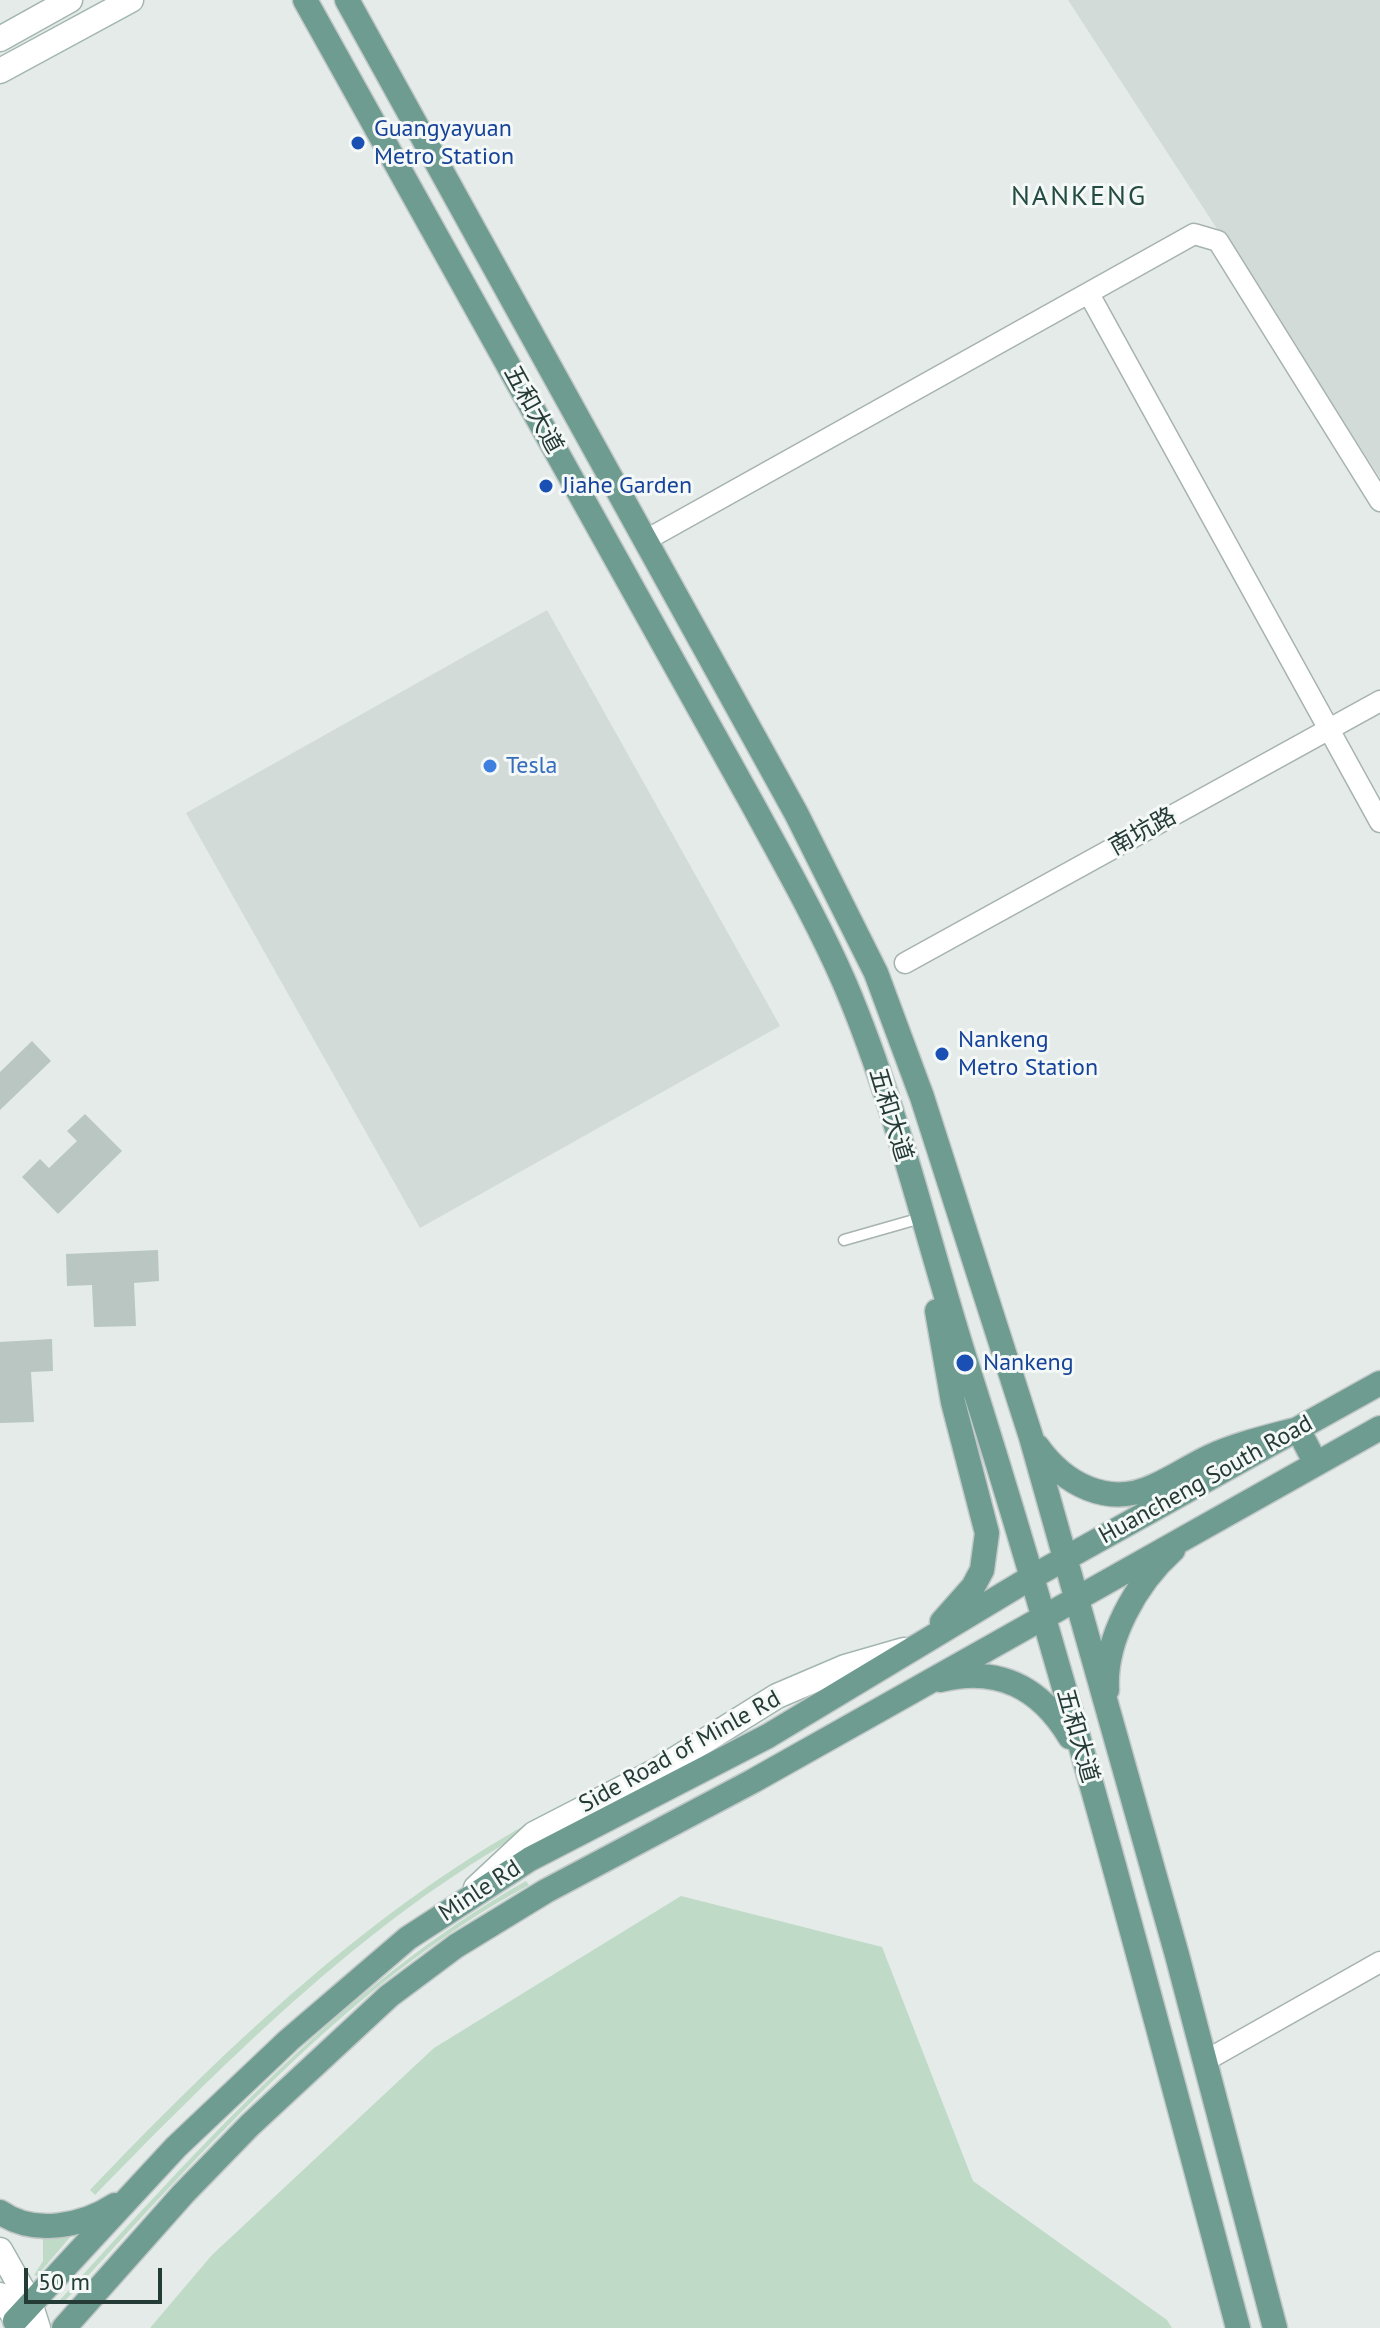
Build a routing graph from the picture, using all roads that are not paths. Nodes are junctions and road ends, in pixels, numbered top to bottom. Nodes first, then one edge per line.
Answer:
1 (70, 0) edge
2 (131, 0) edge
3 (295, 0) edge
4 (305, 0) edge
5 (353, 7) edge
6 (320, 27) junction
7 (0, 39) edge
8 (0, 71) edge
9 (1089, 294) junction
10 (1380, 501) edge
11 (646, 540) junction
12 (1380, 701) edge
13 (1329, 729) junction
14 (1380, 822) edge
15 (905, 963) dead end
16 (921, 1218) junction
17 (844, 1240) dead end
18 (1380, 1383) edge
19 (1380, 1428) edge
20 (1298, 1429) junction
21 (1031, 1437) junction
22 (1316, 1464) junction
23 (1193, 1532) junction
24 (1065, 1559) junction
25 (1032, 1577) junction
26 (1076, 1597) junction
27 (1043, 1615) junction
28 (918, 1646) junction
29 (919, 1686) junction
30 (1108, 1713) junction
31 (1087, 1770) junction
32 (465, 1899) junction
33 (1380, 1962) edge
34 (1205, 2061) junction
35 (130, 2195) junction
36 (0, 2212) edge
37 (0, 2250) edge
38 (0, 2295) edge
39 (22, 2317) edge
40 (38, 2328) edge
41 (64, 2328) edge
42 (1238, 2328) edge
43 (1275, 2328) edge

1 - 7 main road
2 - 8 main road
3 - 6 main road
4 - 6 main road, 五和大道
5 - 11 main road, 五和大道
6 - 16 main road, 五和大道
9 - 10 street
9 - 11 street
9 - 13 street
11 - 21 main road, 五和大道
12 - 13 street, 南坑路
13 - 14 street
13 - 15 street, 南坑路
16 - 17 lane
16 - 25 main road, 五和大道
16 - 28 main road
18 - 20 main road, Huancheng South Road
19 - 22 main road, Huancheng South Road
20 - 21 main road
20 - 22 main road
20 - 24 main road, Huancheng South Road
21 - 24 main road, 五和大道
22 - 23 main road, Huancheng South Road
23 - 26 main road, Huancheng South Road
23 - 30 main road
24 - 25 main road, Huancheng South Road
24 - 26 main road, 五和大道
25 - 27 main road, 五和大道
25 - 28 main road, Minle Rd
26 - 27 main road, Huancheng South Road
26 - 30 main road, 五和大道
27 - 29 main road, Minle Rd
27 - 31 main road, 五和大道
28 - 32 main road, Minle Rd
28 - 32 main road, Side Road of Minle Rd
29 - 31 main road
29 - 41 main road, Minle Rd
30 - 34 main road, 五和大道
31 - 42 main road, 五和大道
32 - 35 main road, Minle Rd
33 - 34 street
34 - 43 main road, 五和大道
35 - 36 main road
35 - 39 main road, Minle Rd
37 - 39 main road
38 - 39 main road
39 - 40 main road

